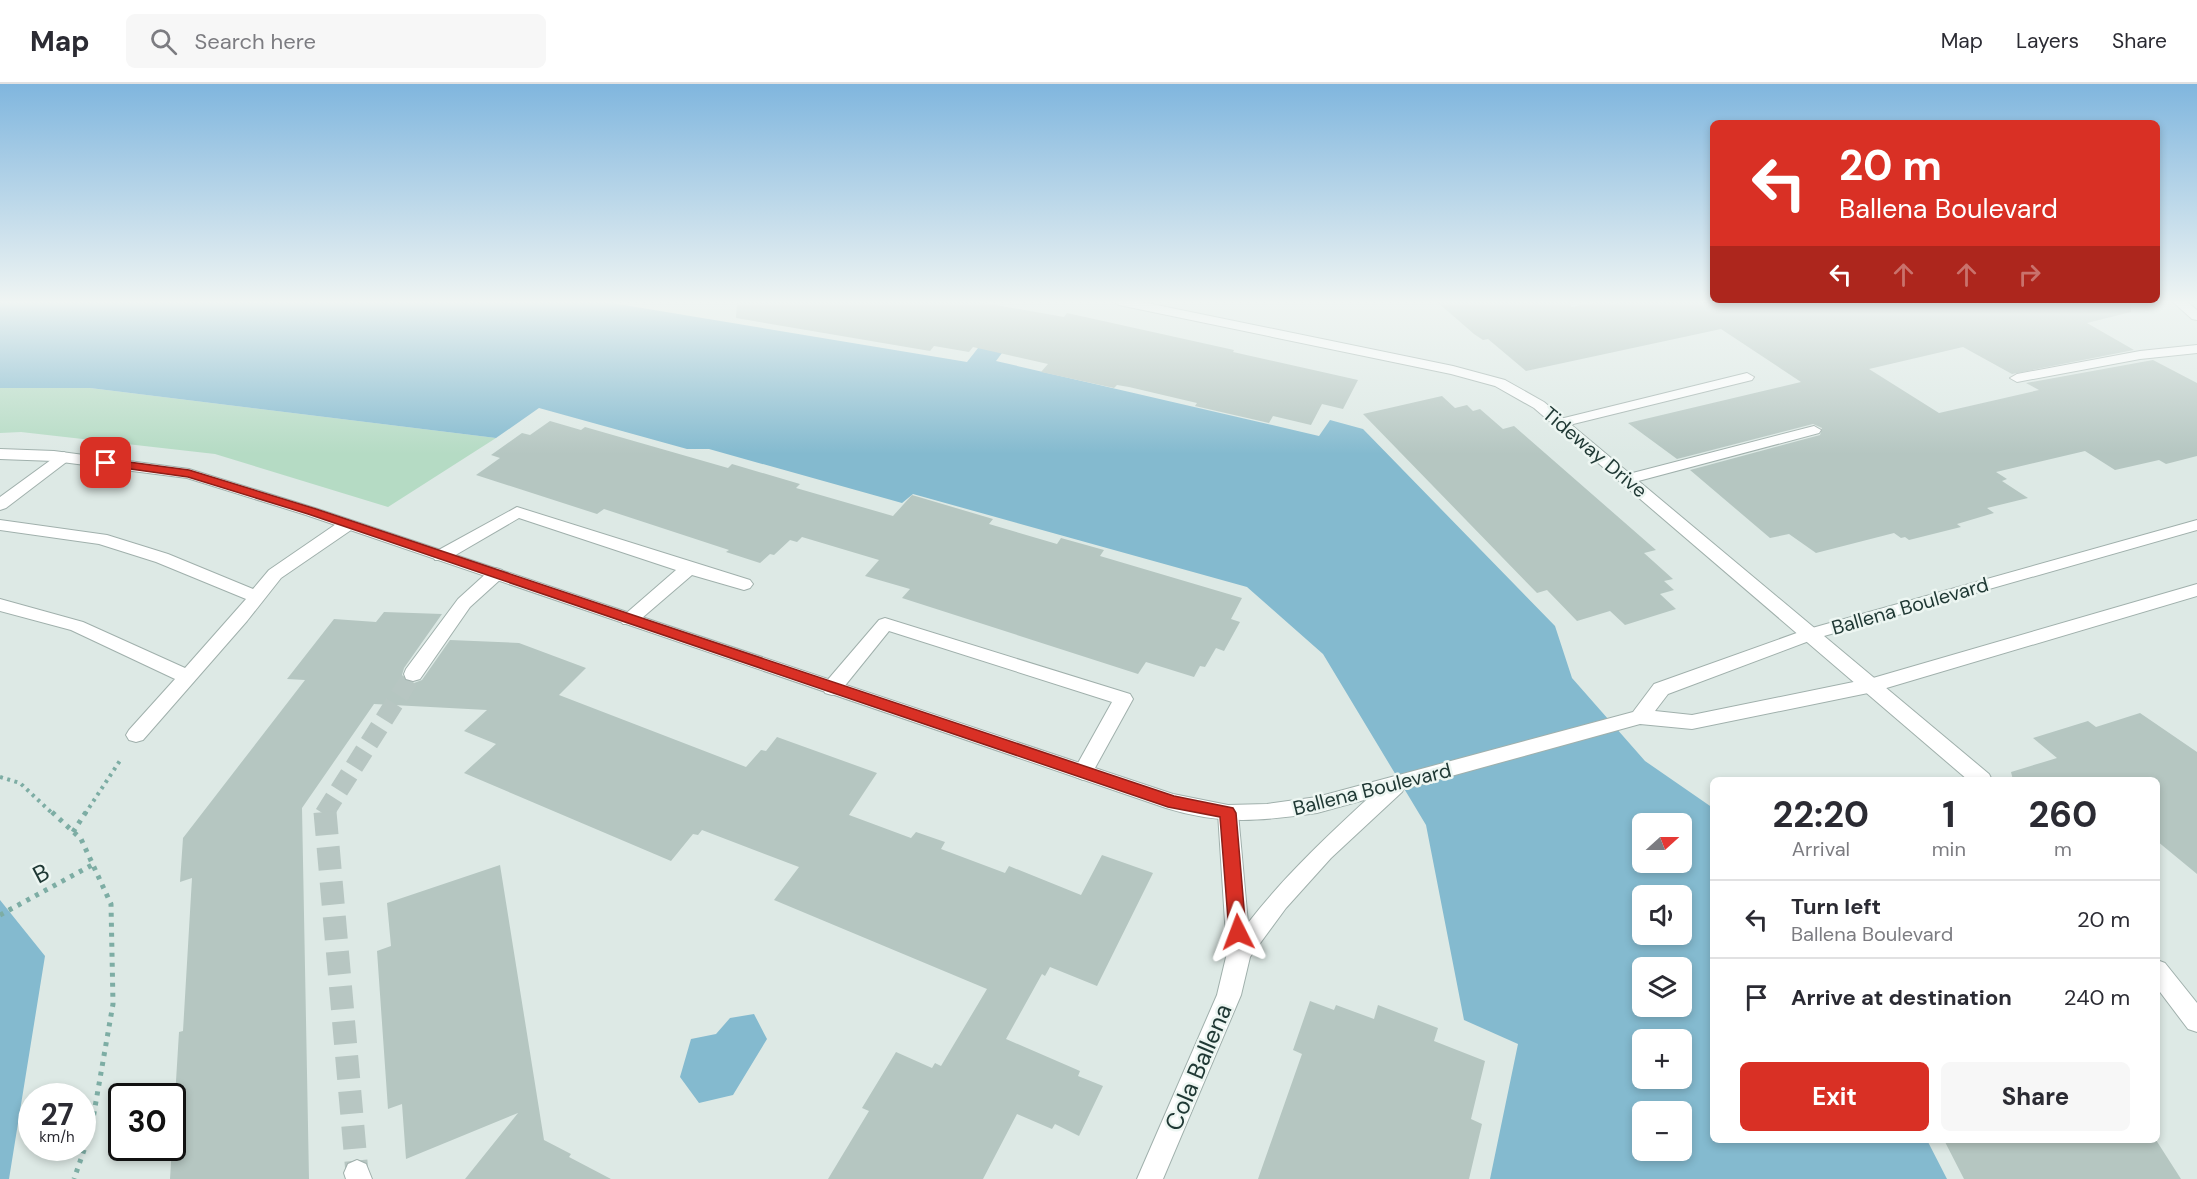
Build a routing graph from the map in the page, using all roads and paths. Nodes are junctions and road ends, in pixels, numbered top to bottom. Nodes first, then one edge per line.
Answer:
1 (1366, 352) edge
2 (2168, 352) edge
3 (1747, 377) dead end
4 (2017, 378) dead end
5 (1561, 423) junction
6 (1814, 430) dead end
7 (0, 454) edge
8 (64, 457) junction
9 (1627, 479) junction
10 (0, 505) edge
11 (348, 524) junction
12 (0, 525) edge
13 (2197, 525) edge
14 (441, 556) junction
15 (689, 568) junction
16 (496, 574) junction
17 (744, 584) dead end
18 (2197, 590) edge
19 (256, 597) junction
20 (0, 605) edge
21 (629, 620) junction
22 (1811, 634) junction
23 (413, 674) tunnel mouth
24 (188, 677) junction
25 (1873, 685) junction
26 (832, 688) junction
27 (1640, 717) junction
28 (136, 735) joint
29 (1083, 772) junction
30 (0, 777) edge
31 (1979, 777) edge
32 (1395, 786) junction
33 (1228, 813) junction
34 (73, 832) junction
35 (92, 865) junction
36 (0, 915) edge
37 (1239, 953) junction
38 (2160, 974) edge
39 (2197, 1021) edge
40 (74, 1179) edge
41 (1150, 1179) edge

1 - 5 street, Tideway Drive
2 - 4 street
3 - 5 street
5 - 9 street, Tideway Drive
6 - 9 street
7 - 8 street, Ballena Boulevard
8 - 10 street
8 - 11 street, Ballena Boulevard
9 - 22 street, Tideway Drive
11 - 14 street, Ballena Boulevard
11 - 19 street
12 - 19 street
13 - 22 street, Ballena Boulevard
14 - 15 street
14 - 16 street, Ballena Boulevard
15 - 17 street
15 - 21 street
16 - 21 street, Ballena Boulevard
16 - 23 street
18 - 25 street, Ballena Boulevard
19 - 24 street
20 - 24 street
21 - 26 street, Ballena Boulevard
22 - 25 street, Tideway Drive
22 - 27 street, Ballena Boulevard
24 - 28 street
25 - 27 street, Ballena Boulevard
25 - 31 street, Tideway Drive
26 - 29 street, Ballena Boulevard
26 - 29 street
27 - 32 street, Ballena Boulevard
28 - 34 path
29 - 33 street, Ballena Boulevard
30 - 34 path
32 - 33 street, Ballena Boulevard
32 - 37 street, Cola Ballena
33 - 37 street, Cola Ballena
34 - 35 path
35 - 36 path, B
35 - 40 path
37 - 41 street, Cola Ballena
38 - 39 street

